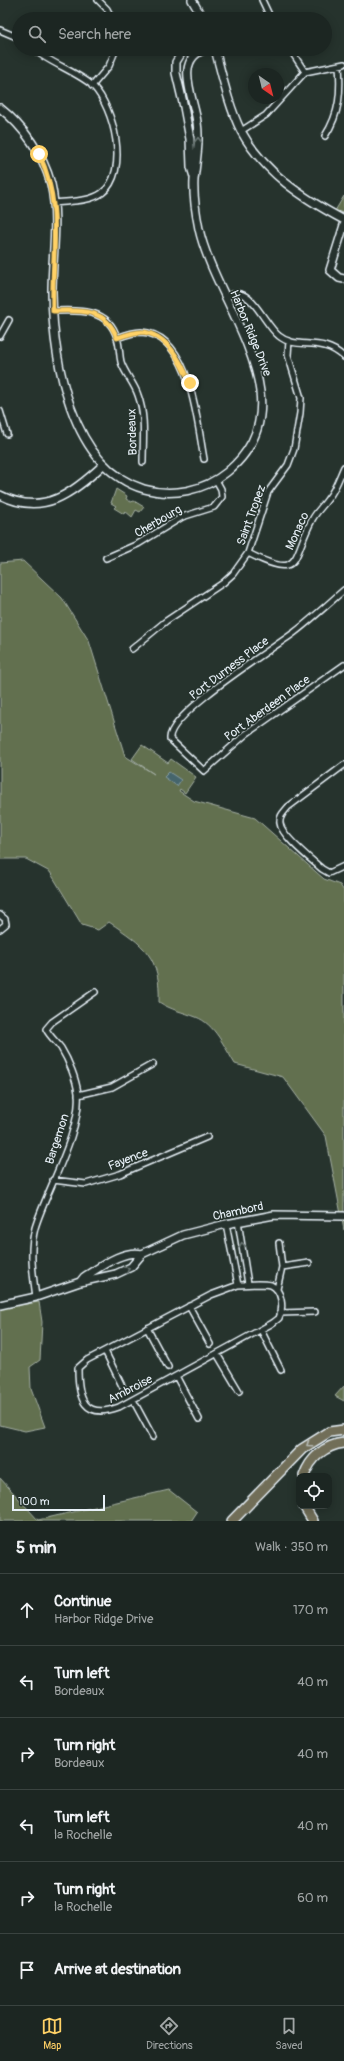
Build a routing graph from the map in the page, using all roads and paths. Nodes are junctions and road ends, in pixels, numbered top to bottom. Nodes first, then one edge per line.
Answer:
1 (98, 0) edge
2 (192, 0) edge
3 (262, 0) edge
4 (108, 12) edge
5 (199, 12) edge
6 (268, 12) edge
7 (0, 30) edge
8 (12, 35) edge
9 (42, 56) edge
10 (114, 56) edge
11 (179, 56) edge
12 (193, 56) edge
13 (217, 56) edge
14 (295, 56) edge
15 (342, 64) edge
16 (176, 71) junction
17 (188, 71) junction
18 (305, 72) junction
19 (92, 86) junction
20 (0, 108) edge
21 (241, 131) junction
22 (325, 136) dead end
23 (194, 179) junction
24 (54, 203) junction
25 (344, 220) edge
26 (344, 225) edge
27 (344, 279) edge
28 (225, 297) junction
29 (53, 311) junction
30 (9, 320) dead end
31 (0, 336) edge
32 (117, 338) junction
33 (289, 342) junction
34 (344, 358) edge
35 (0, 411) edge
36 (7, 434) dead end
37 (204, 459) dead end
38 (143, 462) dead end
39 (104, 465) junction
40 (344, 468) edge
41 (216, 480) junction
42 (0, 495) edge
43 (248, 553) junction
44 (106, 558) dead end
45 (344, 590) edge
46 (132, 649) dead end
47 (344, 665) edge
48 (344, 765) edge
49 (204, 771) joint
50 (344, 866) edge
51 (0, 915) edge
52 (0, 930) edge
53 (96, 992) dead end
54 (153, 1064) dead end
55 (78, 1095) junction
56 (207, 1137) dead end
57 (53, 1180) junction
58 (344, 1216) edge
59 (238, 1221) junction
60 (226, 1224) junction
61 (278, 1243) dead end
62 (138, 1254) junction
63 (108, 1263) junction
64 (309, 1263) dead end
65 (282, 1267) junction
66 (114, 1275) junction
67 (80, 1282) junction
68 (248, 1284) junction
69 (238, 1285) junction
70 (277, 1289) junction
71 (36, 1297) junction
72 (0, 1305) edge
73 (189, 1306) junction
74 (316, 1312) dead end
75 (280, 1313) junction
76 (147, 1328) junction
77 (261, 1330) junction
78 (210, 1344) dead end
79 (104, 1351) junction
80 (217, 1354) junction
81 (168, 1367) dead end
82 (281, 1370) dead end
83 (176, 1376) junction
84 (124, 1390) dead end
85 (239, 1391) dead end
86 (133, 1400) junction
87 (199, 1419) dead end
88 (344, 1430) edge
89 (153, 1437) dead end
90 (344, 1443) edge
91 (305, 1473) edge
92 (306, 1509) edge
93 (232, 1521) edge
94 (313, 1521) edge

1 - 4 street
2 - 5 street
3 - 6 street
7 - 8 street
9 - 19 street
10 - 19 street
11 - 16 street, Harbor Ridge Drive
12 - 17 street
13 - 21 street
14 - 18 street
15 - 18 street
15 - 22 street
16 - 17 street
16 - 23 street, Harbor Ridge Drive
23 -> 17 street, Harbor Ridge Drive
18 - 21 street
19 - 24 street
20 - 24 street, Harbor Ridge Drive
21 - 25 street
23 - 28 street, Harbor Ridge Drive
24 - 29 street, Harbor Ridge Drive
26 - 27 street
28 - 33 street
28 - 41 street, Harbor Ridge Drive
29 - 32 street, Bordeaux
29 - 39 street, Harbor Ridge Drive
30 - 31 street
32 - 37 street
32 - 38 street, Bordeaux
33 - 34 street
33 - 43 street, Saint Tropez
35 - 36 street
39 - 41 street, Harbor Ridge Drive
39 - 42 street
40 - 43 street, Monaco
41 - 44 street, Cherbourg
43 - 46 street, Saint Tropez
45 - 49 street, Port Durness Place
47 - 49 street, Port Aberdeen Place
48 - 50 street
51 - 52 street
53 - 55 street, Bargemon
54 - 55 street
55 - 57 street, Bargemon
56 - 57 street, Fayence
57 - 71 street, Bargemon
58 - 59 street, Chambord
59 - 60 street, Chambord
68 -> 59 street
60 - 62 street, Chambord
60 - 69 street
61 - 65 street
62 - 63 street, Chambord
66 -> 62 street, Chambord
63 - 66 street
63 - 67 street, Chambord
64 - 65 street
65 - 70 street
66 - 67 street, Chambord
67 - 71 street, Chambord
68 - 69 street, Ambroise
68 - 70 street, Ambroise
69 - 73 street, Ambroise
70 - 75 street
71 - 72 street, Chambord
73 - 76 street, Ambroise
73 - 78 street
74 - 75 street
75 - 77 street, Ambroise
76 - 79 street, Ambroise
76 - 81 street
77 - 80 street, Ambroise
77 - 82 street
79 - 84 street
79 - 86 street, Ambroise
80 - 83 street, Ambroise
80 - 85 street
83 - 86 street, Ambroise
83 - 87 street
86 - 89 street
88 -> 93 highway
90 - 91 highway
92 - 94 highway

